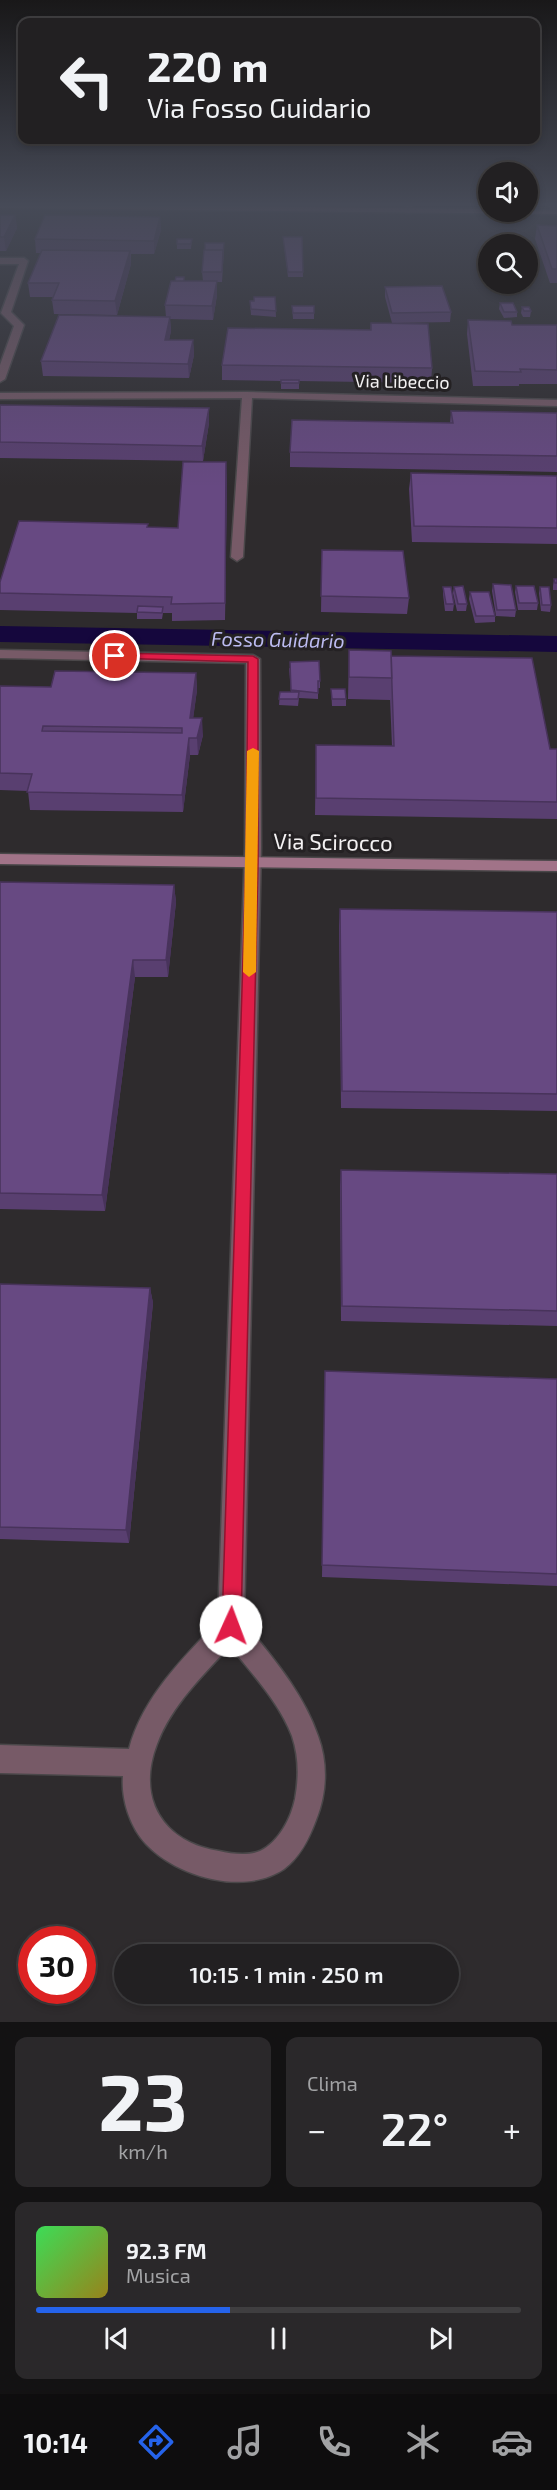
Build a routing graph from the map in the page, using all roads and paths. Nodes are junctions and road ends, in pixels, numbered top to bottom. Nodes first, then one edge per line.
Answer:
1 (11, 298) edge
2 (0, 380) edge
3 (246, 395) junction
4 (0, 396) edge
5 (557, 403) edge
6 (237, 557) dead end
7 (0, 654) edge
8 (0, 860) edge
9 (252, 862) junction
10 (557, 866) edge
11 (231, 1626) junction
12 (0, 1759) edge
13 (138, 1763) junction

1 - 2 street
3 - 4 street, Via Libeccio
3 - 5 street, Via Libeccio
3 - 6 street
7 - 9 street
8 - 9 main road, Via Scirocco
9 - 10 main road, Via Scirocco
9 - 11 street
11 - 13 street
11 - 13 street
12 - 13 street

